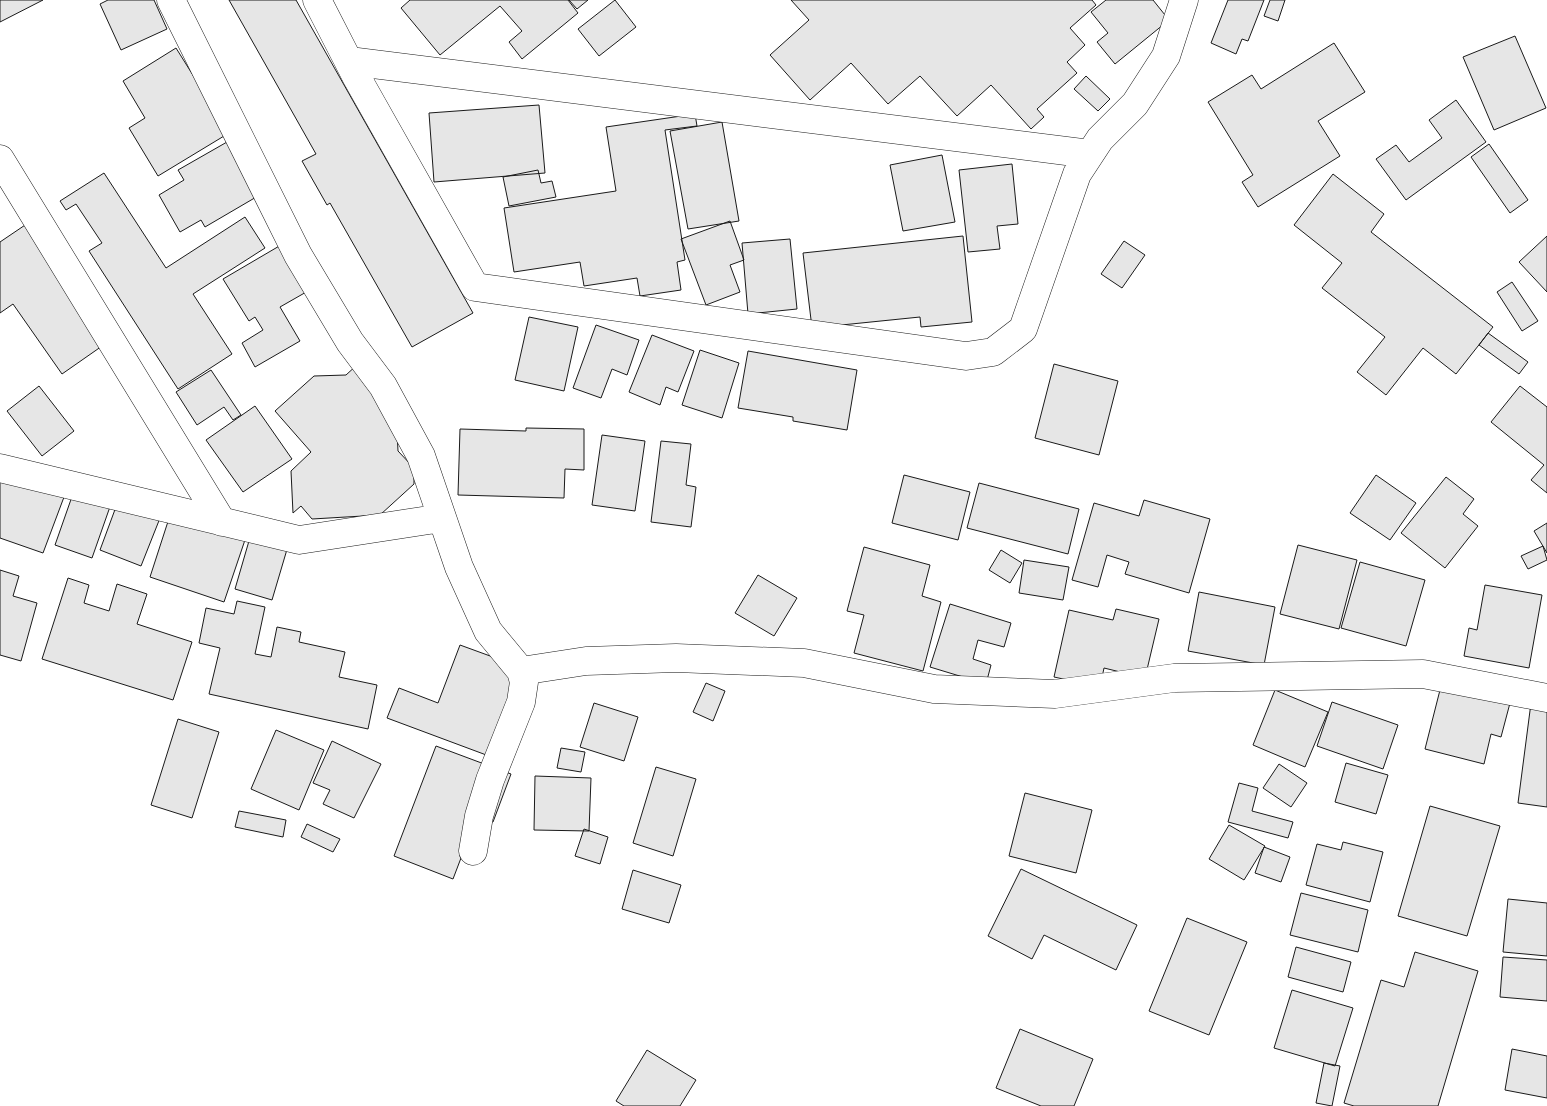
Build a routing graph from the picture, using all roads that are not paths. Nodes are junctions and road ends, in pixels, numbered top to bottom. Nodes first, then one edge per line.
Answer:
1 (171, 0) edge
2 (317, 0) edge
3 (1184, 0) edge
4 (349, 61) junction
5 (1090, 154) junction
6 (0, 159) edge
7 (0, 468) edge
8 (442, 518) junction
9 (222, 522) junction
10 (520, 671) junction
11 (1547, 698) edge
12 (474, 851) dead end

1 - 8 street
2 - 4 street
3 - 5 street
4 - 5 street
4 - 5 street
6 - 9 street
7 - 9 street
8 - 9 street
8 - 10 street
10 - 11 street
10 - 12 street

